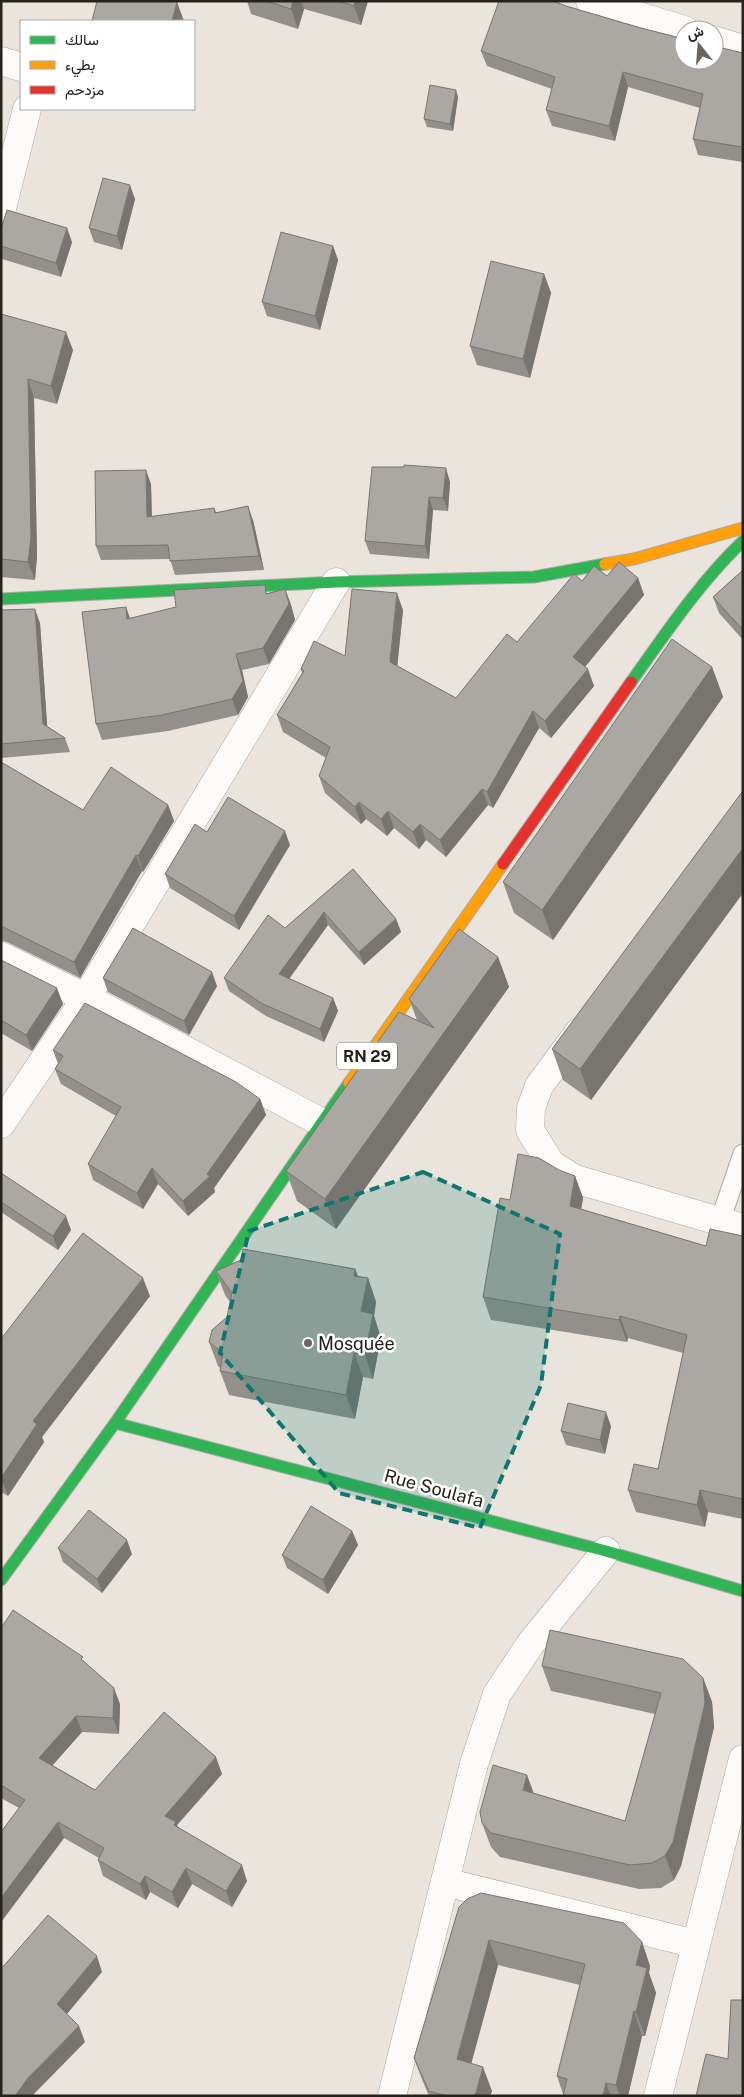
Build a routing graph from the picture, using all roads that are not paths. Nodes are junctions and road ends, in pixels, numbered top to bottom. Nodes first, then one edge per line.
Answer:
1 (590, 1) edge
2 (674, 27) edge
3 (724, 43) edge
4 (743, 49) edge
5 (1, 61) edge
6 (20, 67) edge
7 (28, 110) edge
8 (1, 212) edge
9 (743, 528) edge
10 (743, 541) edge
11 (336, 582) junction
12 (1, 599) edge
13 (1, 956) edge
14 (86, 998) junction
15 (591, 1015) edge
16 (321, 1122) junction
17 (1, 1124) edge
18 (743, 1154) edge
19 (731, 1225) edge
20 (115, 1423) junction
21 (606, 1551) junction
22 (1, 1580) edge
23 (743, 1591) edge
24 (743, 1758) edge
25 (445, 1882) junction
26 (696, 1944) junction
27 (392, 2096) edge
28 (658, 2096) edge

1 - 2 street
3 - 4 street
5 - 6 street
7 - 8 street
9 - 11 street
10 - 16 street, RN 29
11 - 12 street
11 - 14 street
13 - 14 street
14 - 16 street
14 - 17 street
15 - 19 street
16 - 20 street, RN 29
18 - 19 lane
20 - 21 street, Rue Soulafa
20 - 22 street, RN 29
21 - 23 street, Rue Soulafa
21 - 25 street
24 - 26 street
25 - 26 street
25 - 27 street
26 - 28 street

